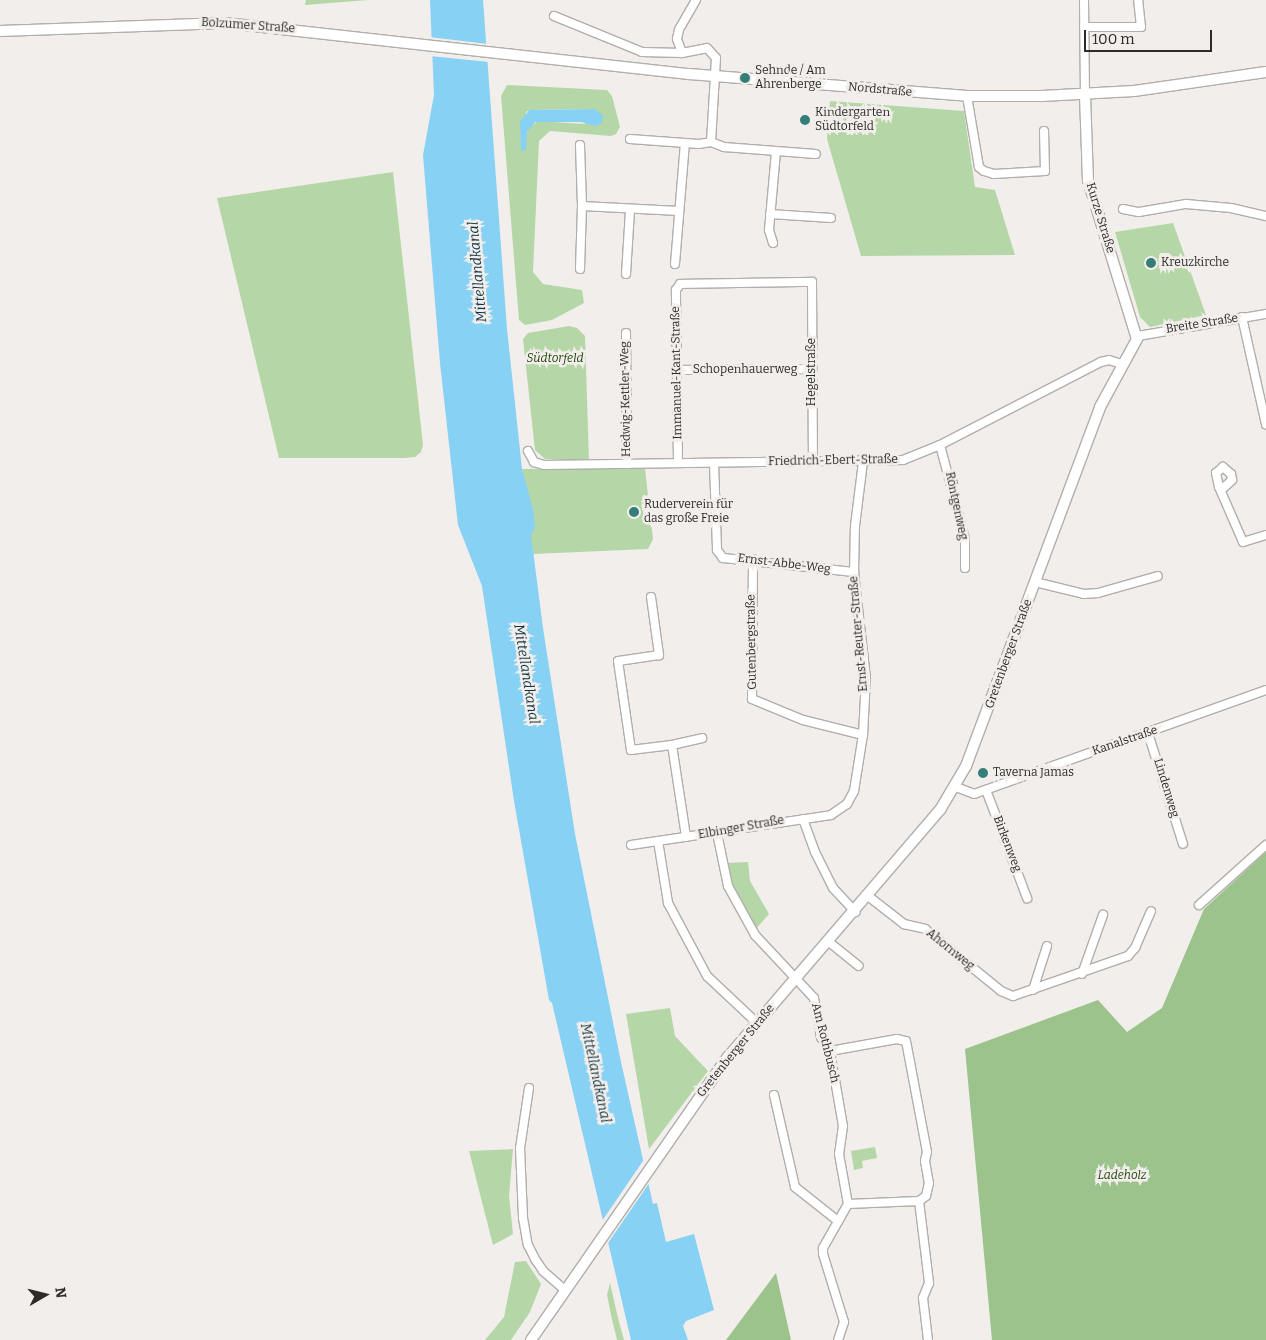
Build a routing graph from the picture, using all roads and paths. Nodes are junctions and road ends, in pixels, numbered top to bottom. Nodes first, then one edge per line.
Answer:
1 (696, 0) edge
2 (1084, 0) edge
3 (1138, 0) edge
4 (554, 16) dead end
5 (1084, 27) junction
6 (0, 31) edge
7 (495, 53) joint
8 (682, 53) junction
9 (1266, 72) edge
10 (716, 76) junction
11 (1085, 95) junction
12 (967, 96) junction
13 (1044, 131) dead end
14 (630, 139) dead end
15 (711, 142) junction
16 (685, 143) junction
17 (580, 145) dead end
18 (776, 151) junction
19 (816, 154) dead end
20 (582, 206) junction
21 (1123, 209) dead end
22 (630, 210) junction
23 (679, 211) junction
24 (770, 214) junction
25 (1266, 216) edge
26 (831, 218) dead end
27 (773, 243) dead end
28 (675, 264) dead end
29 (580, 269) dead end
30 (626, 274) dead end
31 (680, 284) joint
32 (1266, 314) edge
33 (1242, 318) junction
34 (626, 333) dead end
35 (1138, 336) junction
36 (1121, 364) junction
37 (812, 369) junction
38 (677, 370) junction
39 (1266, 424) edge
40 (940, 445) junction
41 (528, 451) dead end
42 (678, 462) junction
43 (813, 462) junction
44 (864, 462) junction
45 (714, 463) junction
46 (627, 464) junction
47 (1221, 490) dead end
48 (1266, 535) edge
49 (753, 559) junction
50 (965, 568) dead end
51 (854, 572) junction
52 (1158, 576) dead end
53 (1035, 582) junction
54 (651, 597) dead end
55 (1266, 690) edge
56 (1148, 733) junction
57 (863, 735) junction
58 (702, 738) dead end
59 (672, 745) junction
60 (956, 787) junction
61 (986, 790) junction
62 (848, 804) joint
63 (803, 819) junction
64 (717, 833) junction
65 (686, 837) junction
66 (658, 841) junction
67 (631, 844) dead end
68 (1183, 844) dead end
69 (1266, 846) edge
70 (868, 896) junction
71 (1027, 898) dead end
72 (1199, 905) dead end
73 (1151, 911) dead end
74 (855, 912) junction
75 (1103, 915) dead end
76 (829, 942) junction
77 (1047, 946) dead end
78 (859, 966) dead end
79 (1082, 974) junction
80 (795, 979) junction
81 (1033, 990) junction
82 (756, 1022) junction
83 (830, 1051) junction
84 (529, 1088) dead end
85 (774, 1095) dead end
86 (919, 1201) junction
87 (848, 1204) junction
88 (838, 1222) junction
89 (566, 1290) junction
90 (531, 1340) edge
91 (838, 1340) edge
92 (928, 1340) edge

1 - 8 street
2 - 5 street
3 - 5 street
4 - 8 street
5 - 11 street
6 - 7 main road, Bolzumer Straße
7 - 10 main road, Nordstraße
8 - 10 street
9 - 11 main road, Nordstraße
10 - 12 main road, Nordstraße
10 - 15 street
11 - 12 main road, Nordstraße
11 - 35 main road, Kurze Straße
12 - 13 street
14 - 16 street
15 - 16 street
15 - 18 street
16 - 23 street
17 - 20 street
18 - 19 street
18 - 24 street
20 - 22 street
20 - 29 street
21 - 25 street
22 - 23 street
22 - 30 street
23 - 28 street
24 - 26 street
24 - 27 street
31 - 37 street, Hegelstraße
31 - 38 street, Immanuel-Kant-Straße
32 - 33 street, Breite Straße
33 - 35 street, Breite Straße
33 - 39 street
34 - 46 street, Hedwig-Kettler-Weg
35 - 36 main road, Gretenberger Straße
36 - 40 street, Friedrich-Ebert-Straße
36 - 53 main road, Gretenberger Straße
37 - 38 street, Schopenhauerweg
37 - 43 street, Hegelstraße
38 - 42 street, Immanuel-Kant-Straße
40 - 44 street, Friedrich-Ebert-Straße
40 - 50 street, Röntgenweg
41 - 46 street, Friedrich-Ebert-Straße
42 - 45 street, Friedrich-Ebert-Straße
42 - 46 street, Friedrich-Ebert-Straße
43 - 44 street, Friedrich-Ebert-Straße
43 - 45 street, Friedrich-Ebert-Straße
44 - 51 street, Ernst-Reuter-Straße
45 - 49 street, Ernst-Abbe-Weg
47 - 48 street
49 - 51 street, Ernst-Abbe-Weg
49 - 57 street, Gutenbergstraße
51 - 57 street, Ernst-Reuter-Straße
52 - 53 street
53 - 60 main road, Gretenberger Straße
54 - 59 street
55 - 56 street, Kanalstraße
56 - 61 street, Kanalstraße
56 - 68 street, Lindenweg
57 - 62 street, Ernst-Reuter-Straße
58 - 59 street
59 - 65 street
60 - 61 street, Kanalstraße
60 - 70 main road, Gretenberger Straße
61 - 71 street, Birkenweg
62 - 63 street, Elbinger Straße
63 - 64 street, Elbinger Straße
63 - 74 street
64 - 65 street, Elbinger Straße
64 - 80 street, Am Rothbusch
65 - 66 street, Elbinger Straße
66 - 67 street, Elbinger Straße
66 - 82 street
69 - 72 street
70 - 74 main road, Gretenberger Straße
70 - 81 street, Ahornweg
73 - 79 street, Ahornweg
74 - 76 main road, Gretenberger Straße
75 - 79 street
76 - 78 street
76 - 80 main road, Gretenberger Straße
77 - 81 street
79 - 81 street, Ahornweg
80 - 82 main road, Gretenberger Straße
80 - 83 street, Am Rothbusch
82 - 89 main road, Gretenberger Straße
83 - 86 street
83 - 87 street, Am Rothbusch
84 - 89 street
85 - 88 street
86 - 87 street
86 - 92 street
87 - 88 street
88 - 91 street
89 - 90 main road

